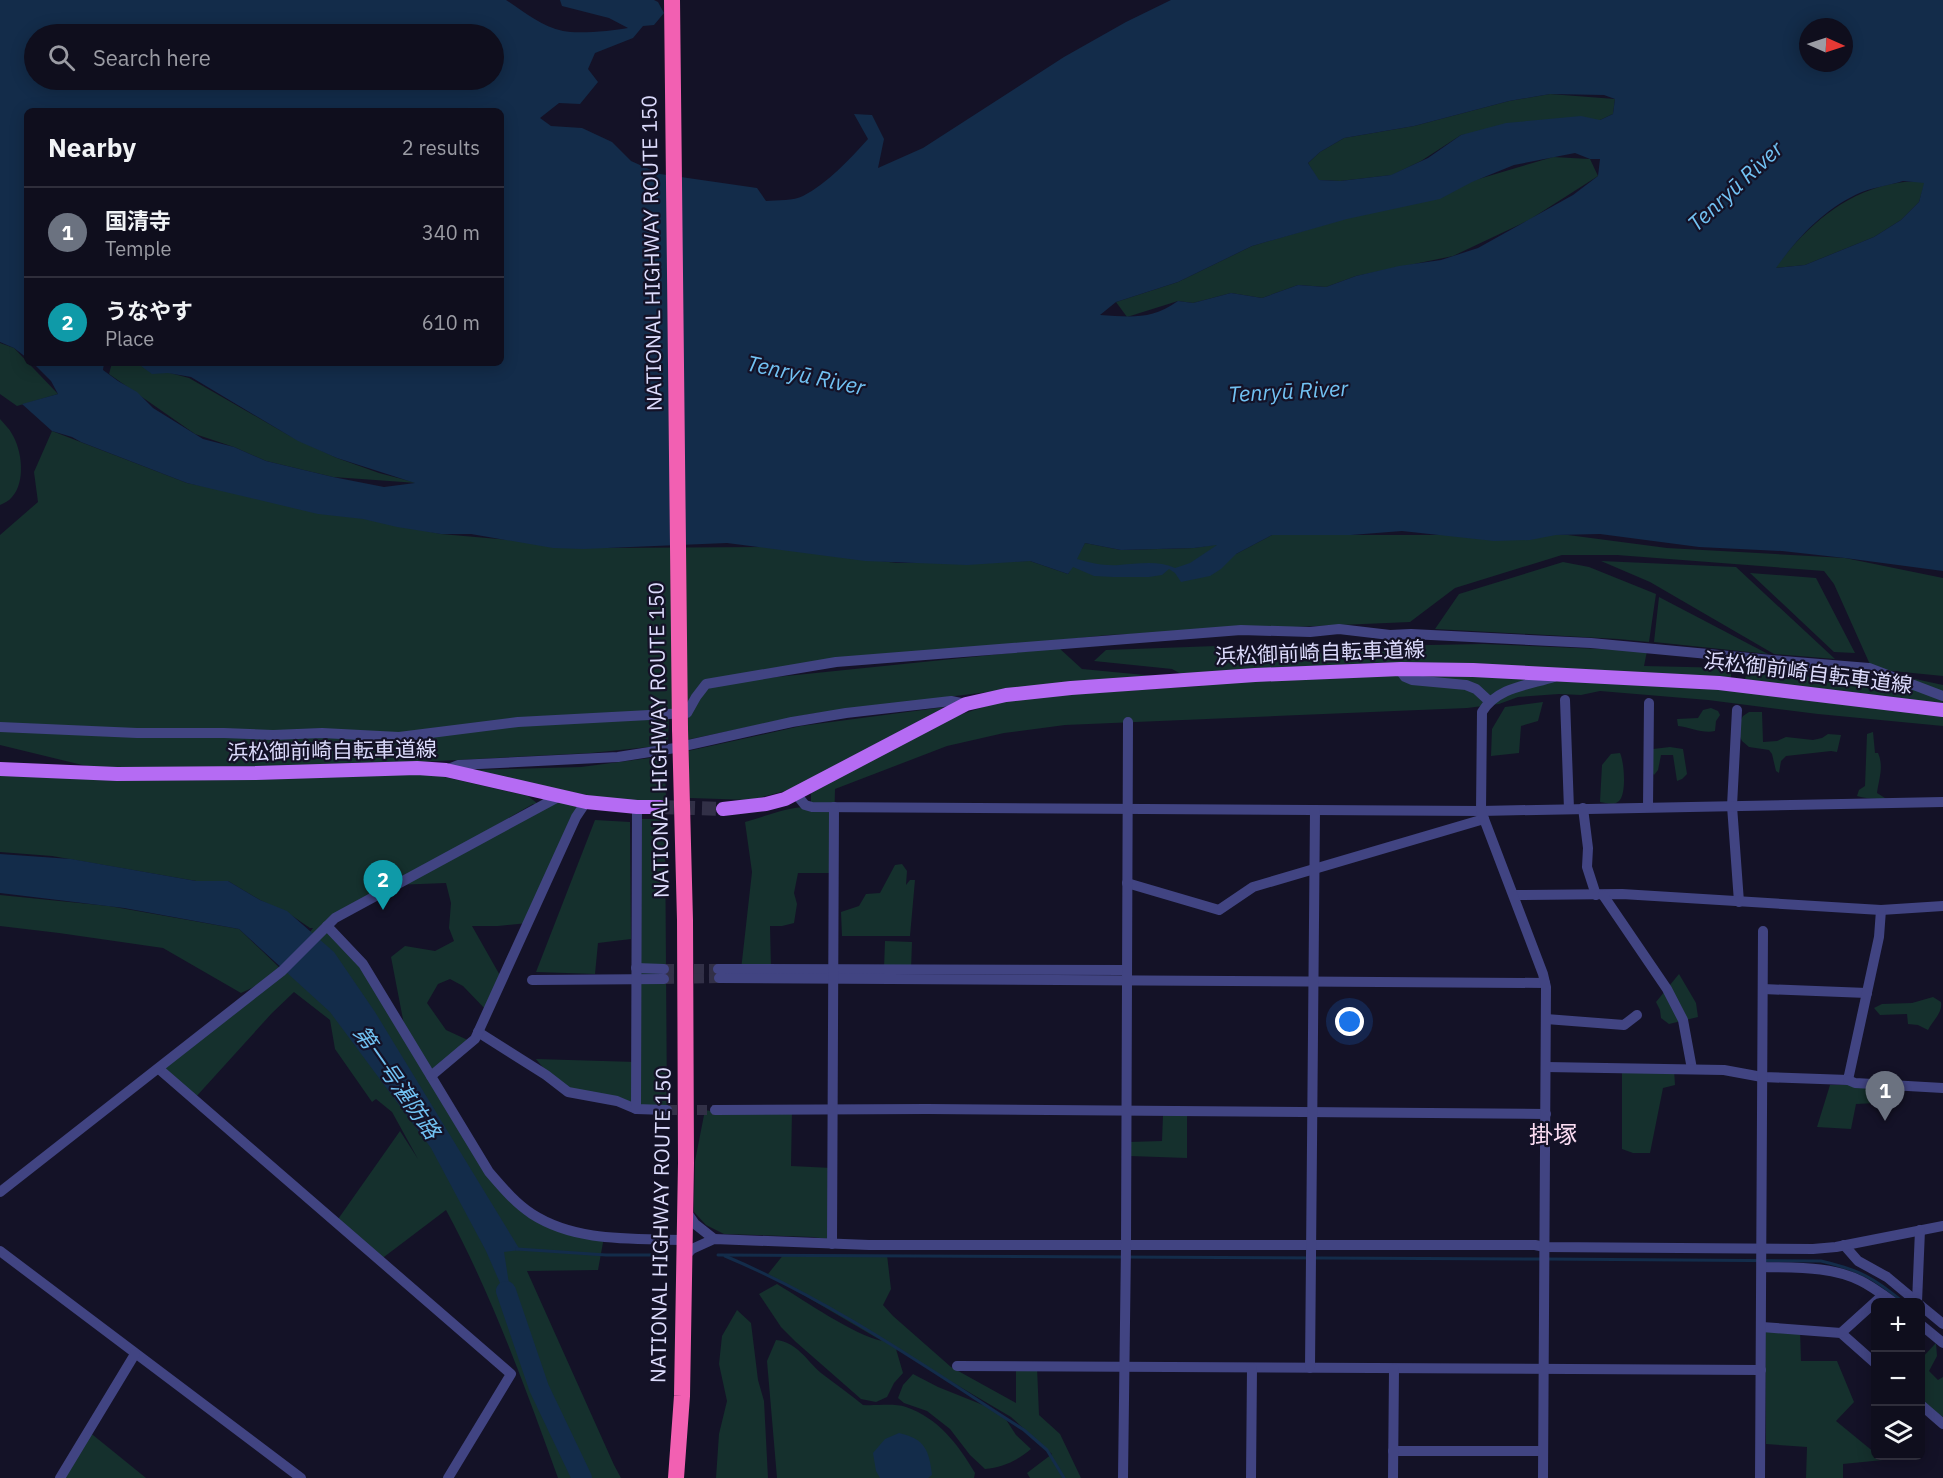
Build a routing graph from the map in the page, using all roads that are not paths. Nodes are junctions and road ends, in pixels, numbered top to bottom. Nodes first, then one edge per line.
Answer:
1 (672, 0) edge
2 (1399, 669) junction
3 (1566, 674) junction
4 (1943, 696) edge
5 (1565, 700) dead end
6 (1489, 701) junction
7 (1649, 703) dead end
8 (966, 704) junction
9 (1737, 710) dead end
10 (1943, 710) edge
11 (1128, 722) dead end
12 (0, 726) edge
13 (680, 747) junction
14 (0, 769) edge
15 (446, 770) junction
16 (796, 794) junction
17 (558, 797) junction
18 (586, 802) junction
19 (1943, 802) edge
20 (1732, 806) junction
21 (637, 807) junction
22 (660, 807) tunnel mouth
23 (834, 807) junction
24 (1648, 807) junction
25 (1569, 808) junction
26 (1583, 808) junction
27 (723, 809) tunnel mouth
28 (1127, 809) junction
29 (1315, 810) junction
30 (1483, 815) junction
31 (1315, 868) junction
32 (1127, 883) junction
33 (1514, 895) junction
34 (1599, 895) junction
35 (1739, 902) junction
36 (1943, 906) edge
37 (1881, 910) junction
38 (327, 926) junction
39 (1764, 931) dead end
40 (636, 973) junction
41 (664, 974) tunnel mouth
42 (719, 974) tunnel mouth
43 (833, 974) junction
44 (1126, 976) junction
45 (532, 980) dead end
46 (1314, 982) junction
47 (1545, 983) junction
48 (1763, 989) junction
49 (1867, 993) junction
50 (1637, 1015) dead end
51 (1546, 1019) junction
52 (478, 1032) junction
53 (1546, 1067) junction
54 (159, 1069) junction
55 (1692, 1069) junction
56 (431, 1076) junction
57 (1762, 1077) junction
58 (1848, 1080) junction
59 (1943, 1088) edge
60 (636, 1109) junction
61 (667, 1110) tunnel mouth
62 (715, 1110) tunnel mouth
63 (832, 1110) junction
64 (1126, 1111) junction
65 (1312, 1113) junction
66 (1546, 1114) junction
67 (0, 1192) edge
68 (686, 1211) junction
69 (1943, 1226) edge
70 (1920, 1230) junction
71 (714, 1239) junction
72 (832, 1244) junction
73 (1126, 1245) junction
74 (1845, 1245) junction
75 (1311, 1247) junction
76 (1545, 1247) junction
77 (686, 1248) junction
78 (1763, 1249) junction
79 (0, 1251) edge
80 (1762, 1267) junction
81 (1883, 1295) junction
82 (1887, 1298) edge
83 (1925, 1309) edge
84 (1943, 1324) edge
85 (1762, 1327) junction
86 (1925, 1328) edge
87 (1841, 1333) junction
88 (1943, 1343) edge
89 (135, 1354) junction
90 (1871, 1360) edge
91 (957, 1366) dead end
92 (1124, 1368) junction
93 (1252, 1368) junction
94 (1310, 1368) junction
95 (1394, 1369) junction
96 (1543, 1369) junction
97 (1761, 1370) junction
98 (1922, 1406) edge
99 (1943, 1424) edge
100 (1543, 1451) junction
101 (1393, 1452) junction
102 (60, 1478) edge
103 (301, 1478) edge
104 (448, 1478) edge
105 (676, 1478) edge
106 (1123, 1478) edge
107 (1251, 1478) edge
108 (1393, 1478) edge
109 (1543, 1478) edge
110 (1760, 1478) edge

1 - 13 highway, NATIONAL HIGHWAY ROUTE 150, bridge
2 - 3 main road, 浜松御前崎自転車道線
2 - 6 street
2 - 8 main road, 浜松御前崎自転車道線
3 - 6 street
3 - 10 main road, 浜松御前崎自転車道線
4 - 12 street
5 - 25 street
6 - 30 street
7 - 24 street
8 - 13 street
8 - 16 main road, 浜松御前崎自転車道線
9 - 20 street
11 - 28 street
13 - 15 street
13 - 68 highway, NATIONAL HIGHWAY ROUTE 150
14 - 15 main road, 浜松御前崎自転車道線
15 - 17 main road, 浜松御前崎自転車道線
16 - 23 street
16 - 27 main road, 浜松御前崎自転車道線
17 - 18 main road, 浜松御前崎自転車道線
17 - 38 street
18 - 21 main road, 浜松御前崎自転車道線
18 - 52 street
19 - 20 street
20 - 24 street
20 - 35 street
21 - 22 main road, 浜松御前崎自転車道線
21 - 40 street
23 - 28 street
23 - 43 street
24 - 26 street
25 - 26 street
25 - 30 street
26 - 34 street
28 - 29 street
28 - 32 street
29 - 30 street
29 - 31 street
30 - 31 street
30 - 33 street
31 - 32 street
31 - 46 street
32 - 44 street
33 - 34 street
33 - 47 street
34 - 35 street
34 - 55 street
35 - 37 street
36 - 37 street
37 - 49 street
38 - 54 street
38 - 56 street
39 - 48 street
40 - 41 street
40 - 45 street
40 - 60 street
42 - 43 street
43 - 44 street
43 - 63 street
44 - 46 street
44 - 64 street
46 - 47 street
46 - 65 street
47 - 51 street
48 - 49 street
48 - 57 street
49 - 58 street
50 - 51 street
51 - 53 street
52 - 56 street
52 - 60 street
53 - 55 street
53 - 66 street
54 - 67 street
54 - 104 street
55 - 57 street
56 - 77 street
57 - 58 street
57 - 78 street
58 - 59 street
60 - 61 street
62 - 63 street
63 - 64 street
63 - 72 street
64 - 65 street
64 - 73 street
65 - 66 street
65 - 75 street
66 - 76 street
68 - 71 street
68 - 77 highway, NATIONAL HIGHWAY ROUTE 150
69 - 70 street
70 - 74 street
70 - 74 street
71 - 72 street
71 - 77 street
72 - 73 street
73 - 75 street
73 - 92 street
74 - 78 street
75 - 76 street
75 - 94 street
76 - 78 street
76 - 96 street
77 - 105 highway, NATIONAL HIGHWAY ROUTE 150
78 - 80 street
79 - 89 street
80 - 81 street
80 - 85 street
81 - 82 street
81 - 87 street
83 - 84 street
85 - 87 street
85 - 97 street
86 - 88 street
87 - 90 street
89 - 102 street
89 - 103 street
91 - 92 street
92 - 93 street
92 - 106 street
93 - 94 street
93 - 107 street
94 - 95 street
95 - 96 street
95 - 101 street
96 - 97 street
96 - 100 street
97 - 110 street
98 - 99 street
100 - 101 street
100 - 109 street
101 - 108 street

